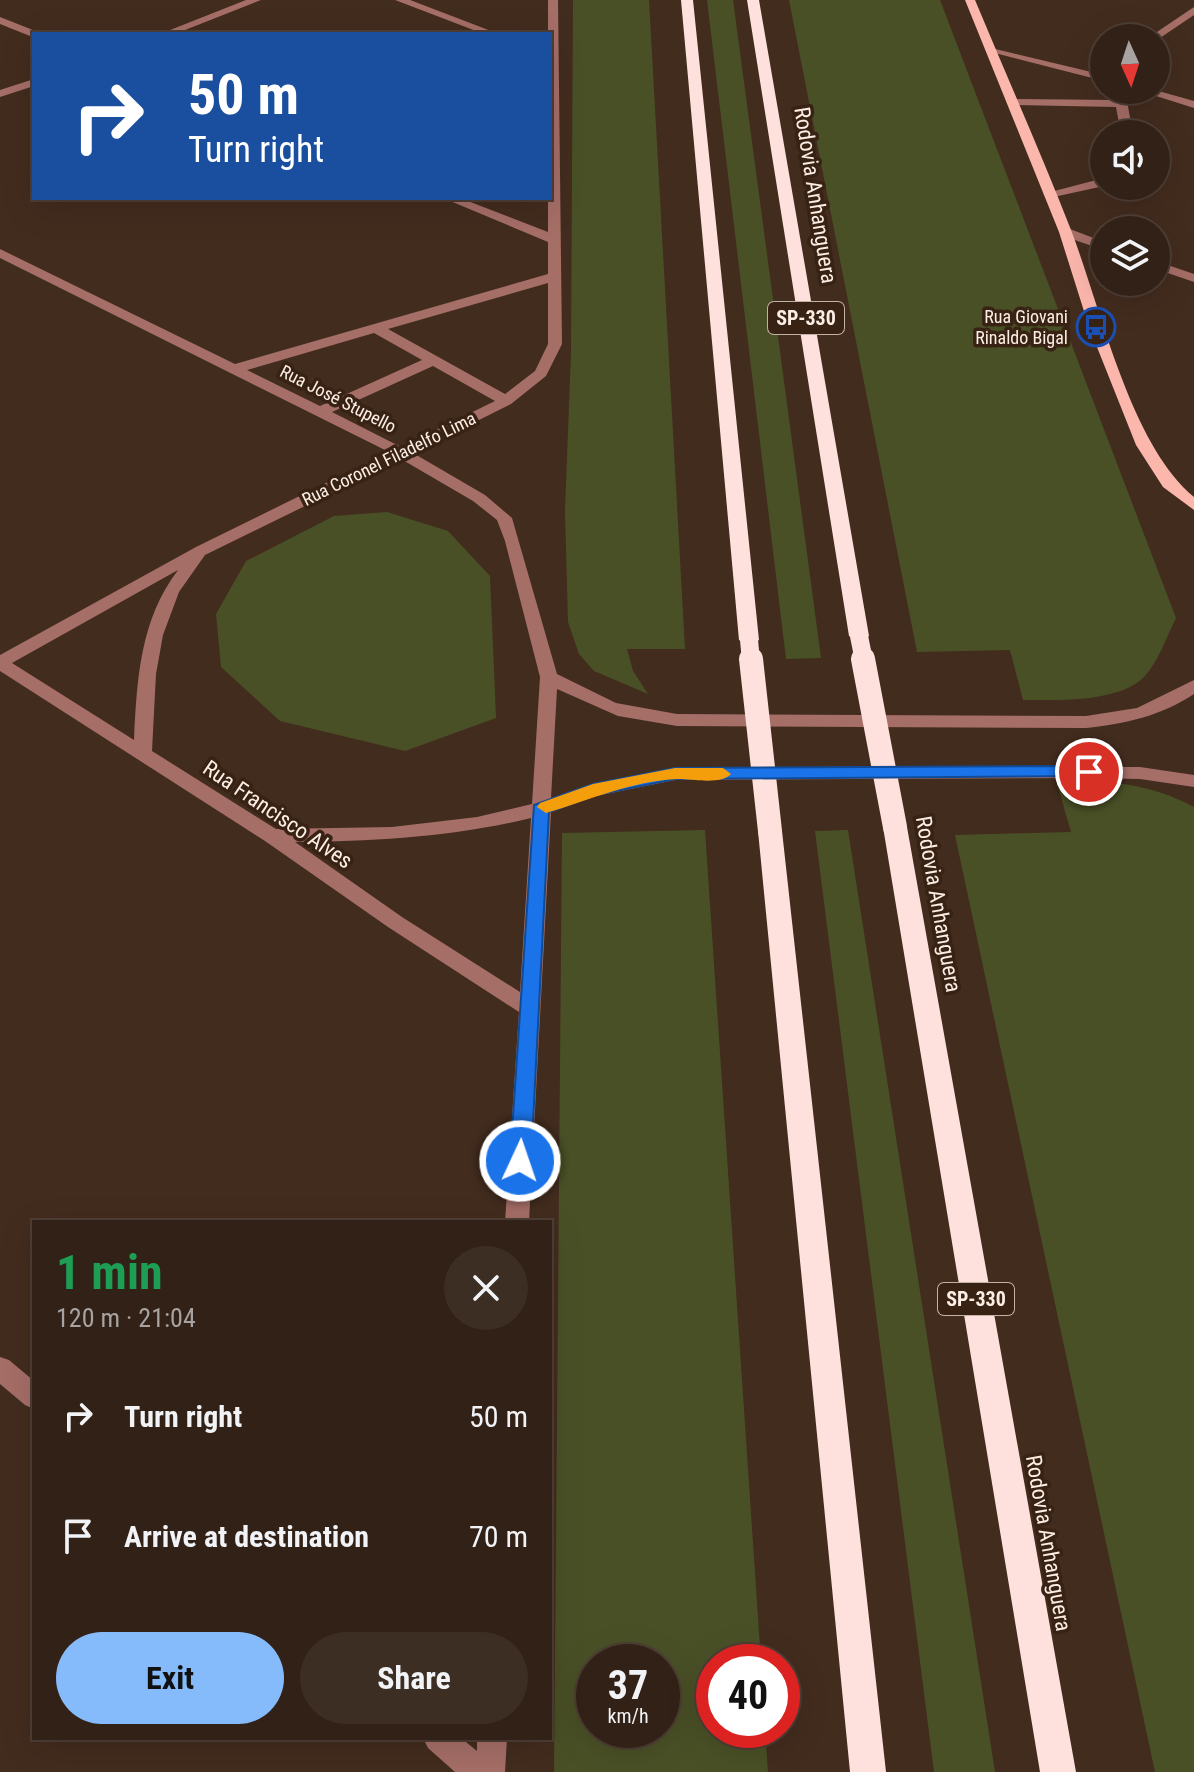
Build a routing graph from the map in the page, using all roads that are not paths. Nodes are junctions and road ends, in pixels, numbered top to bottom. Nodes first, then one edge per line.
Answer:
1 (256, 0) edge
2 (400, 0) edge
3 (553, 0) edge
4 (687, 0) edge
5 (753, 0) edge
6 (970, 0) edge
7 (1194, 10) edge
8 (0, 20) edge
9 (1170, 26) edge
10 (170, 32) edge
11 (488, 32) edge
12 (551, 32) edge
13 (32, 33) edge
14 (991, 49) junction
15 (1090, 72) edge
16 (32, 83) edge
17 (0, 94) edge
18 (1170, 98) edge
19 (1012, 102) junction
20 (1090, 103) edge
21 (1121, 104) edge
22 (1194, 105) edge
23 (1124, 120) edge
24 (552, 178) edge
25 (1090, 185) edge
26 (1049, 194) junction
27 (454, 200) edge
28 (1065, 232) junction
29 (553, 239) junction
30 (1090, 241) edge
31 (0, 253) edge
32 (1170, 270) edge
33 (553, 277) junction
34 (1194, 278) edge
35 (375, 328) junction
36 (430, 362) junction
37 (235, 369) junction
38 (506, 401) junction
39 (320, 412) junction
40 (402, 453) junction
41 (1194, 505) edge
42 (202, 550) junction
43 (0, 663) edge
44 (549, 677) junction
45 (1194, 686) edge
46 (143, 754) junction
47 (1194, 781) edge
48 (540, 809) junction
49 (272, 836) junction
50 (528, 1008) junction
51 (517, 1220) edge
52 (0, 1368) edge
53 (32, 1395) edge
54 (440, 1740) edge
55 (492, 1740) edge
56 (478, 1772) edge
57 (490, 1772) edge
58 (868, 1772) edge
59 (1058, 1772) edge

1 - 10 street
2 - 11 street
3 - 12 street
4 - 58 highway, bridge
5 - 59 highway, Rodovia Anhanguera / SP-330, bridge
6 - 14 main road
7 - 9 street
8 - 13 street
14 - 15 street
14 - 19 main road
16 - 17 street
18 - 22 street
19 - 20 street
19 - 26 main road
21 - 23 street
24 - 29 street
25 - 26 street
26 - 28 main road
27 - 29 street
28 - 30 street
28 - 41 main road
29 - 33 street
31 - 37 street, Rua José Stupello
32 - 34 street
33 - 35 street
33 - 38 street, Rua Coronel Filadelfo Lima
35 - 36 street
35 - 37 street
36 - 38 street
36 - 39 street
37 - 39 street, Rua José Stupello
38 - 40 street, Rua Coronel Filadelfo Lima
39 - 40 street, Rua José Stupello
40 - 42 street, Rua Coronel Filadelfo Lima
40 - 44 street, Rua José Stupello
42 - 43 street, Rua Coronel Filadelfo Lima
42 - 46 street, Rua Coronel Filadelfo Lima
43 - 46 street, Rua Francisco Alves
44 - 45 street
44 - 48 street, Rua José Stupello
46 - 49 street, Rua Francisco Alves
47 - 48 street
48 - 49 street
48 - 50 street, Rua José Stupello
49 - 50 street, Rua Francisco Alves
50 - 51 street, Rua José Stupello
52 - 53 street
54 - 56 street
55 - 57 street

